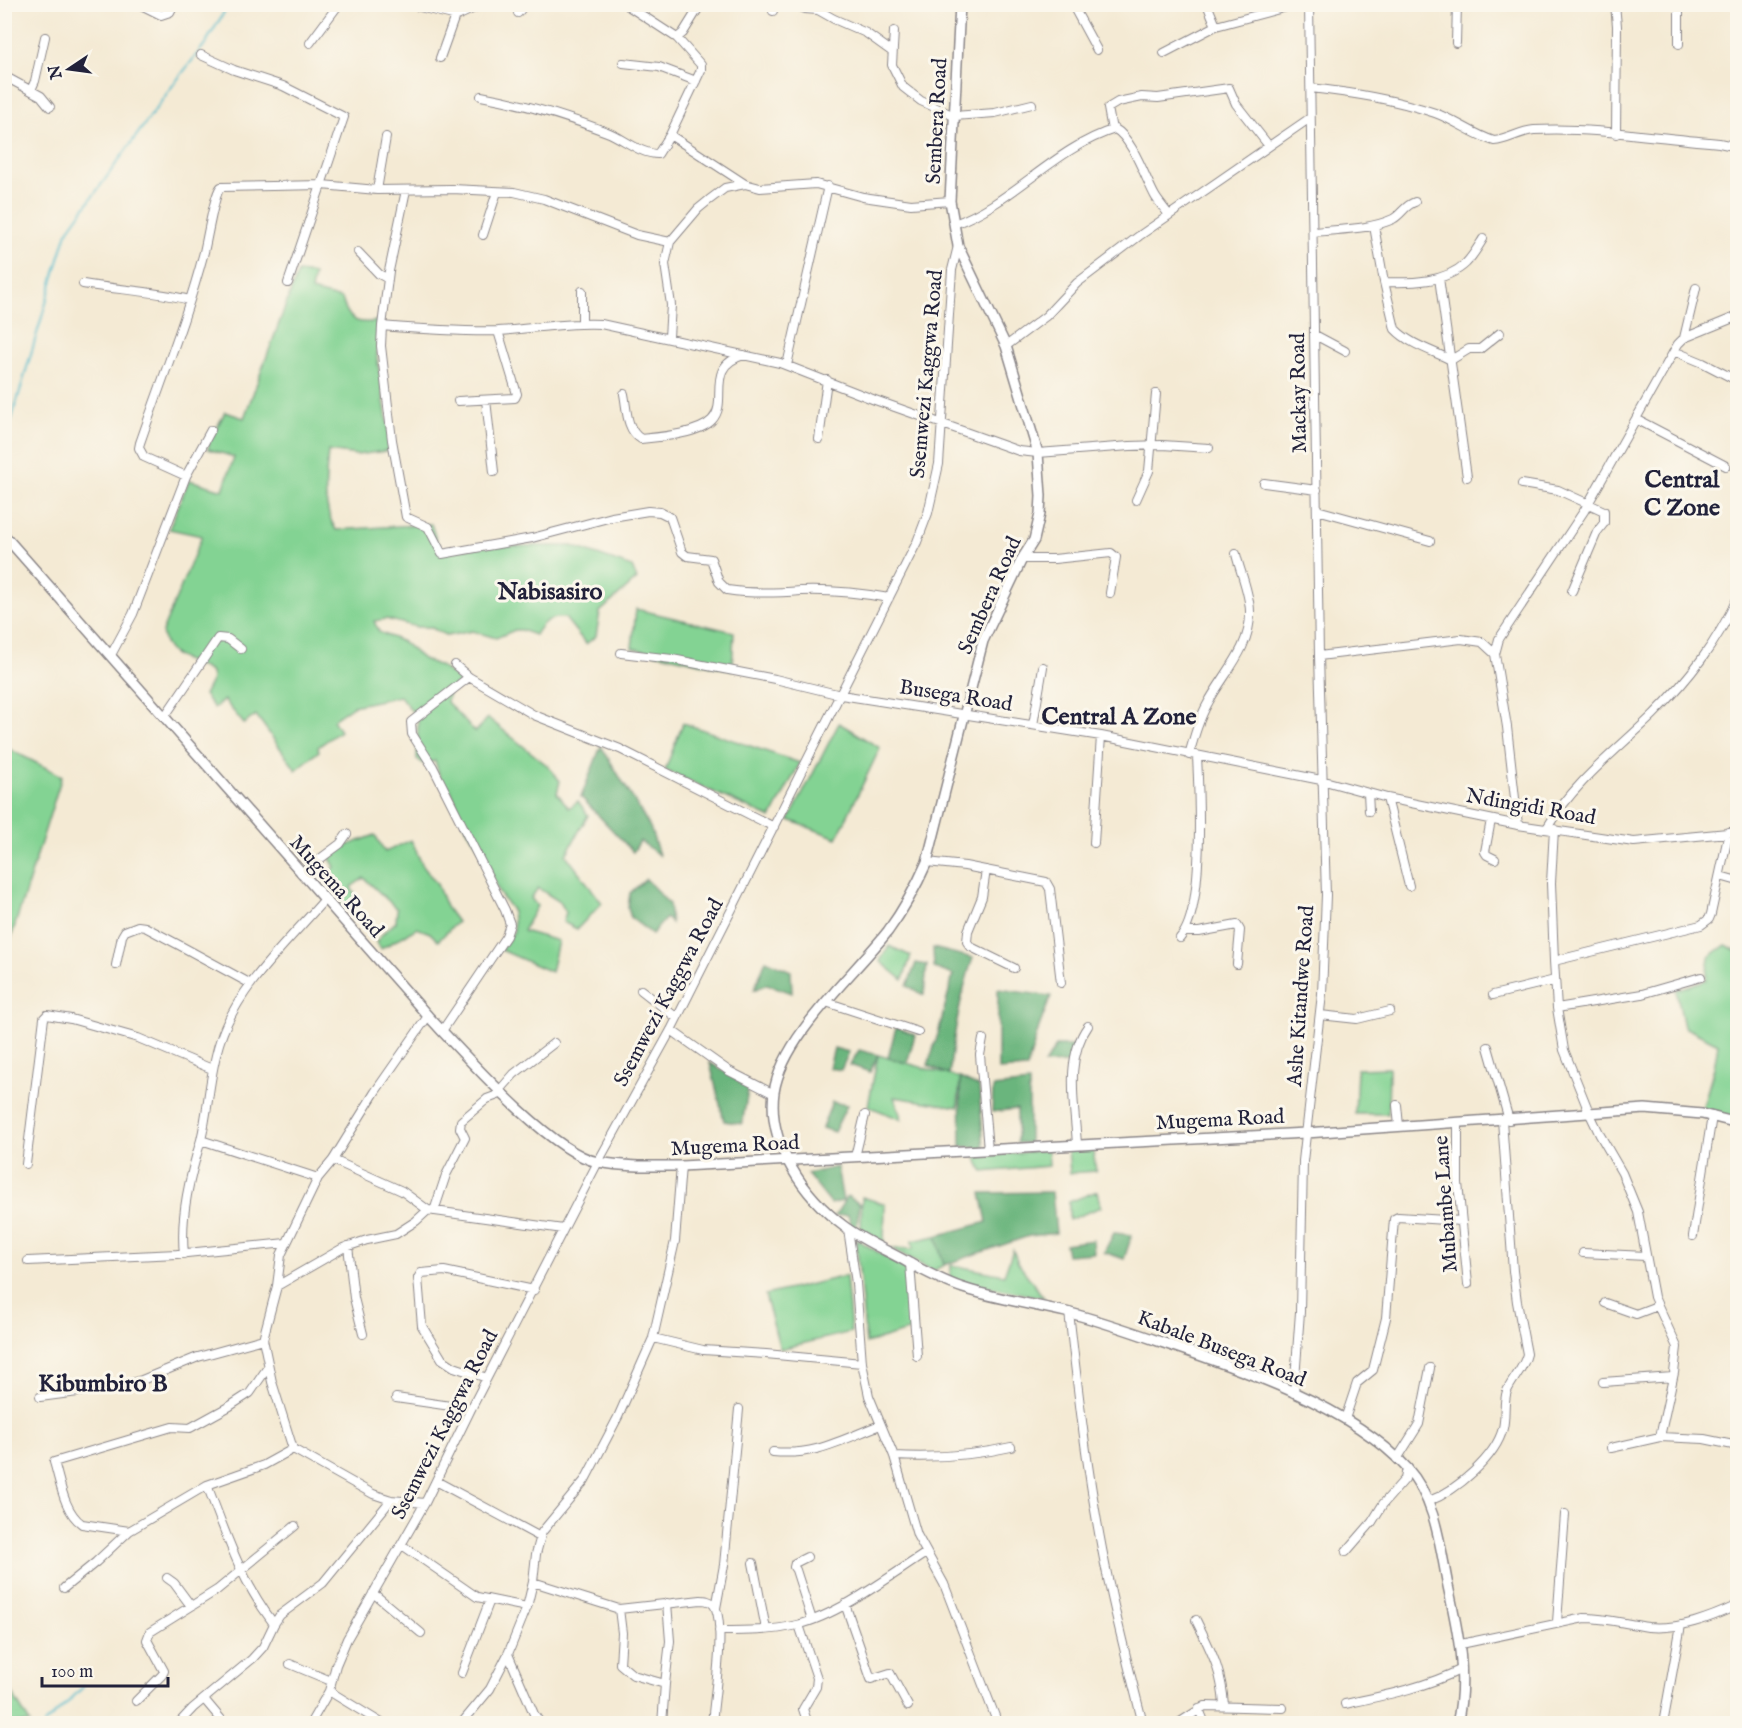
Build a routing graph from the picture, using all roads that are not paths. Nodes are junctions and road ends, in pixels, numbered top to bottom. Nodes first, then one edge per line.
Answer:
1 (139, 4) edge
2 (174, 4) edge
3 (339, 4) edge
4 (407, 4) edge
5 (483, 4) edge
6 (525, 4) edge
7 (625, 4) edge
8 (701, 4) edge
9 (793, 4) edge
10 (960, 4) edge
11 (1072, 4) edge
12 (1207, 4) edge
13 (1298, 4) edge
14 (1309, 4) edge
15 (1457, 4) edge
16 (1615, 4) edge
17 (1678, 4) edge
18 (518, 13) dead end
19 (455, 16) junction
20 (1216, 26) junction
21 (894, 31) dead end
22 (45, 37) dead end
23 (676, 38) junction
24 (310, 43) dead end
25 (1456, 43) dead end
26 (1679, 44) dead end
27 (1097, 50) dead end
28 (891, 51) junction
29 (1164, 53) dead end
30 (201, 55) dead end
31 (440, 58) dead end
32 (623, 63) dead end
33 (4, 76) edge
34 (696, 81) junction
35 (1311, 88) junction
36 (31, 90) junction
37 (481, 96) dead end
38 (1032, 104) dead end
39 (50, 107) dead end
40 (954, 116) junction
41 (1310, 118) junction
42 (1112, 130) junction
43 (1616, 134) junction
44 (670, 135) junction
45 (386, 137) dead end
46 (1269, 146) junction
47 (1737, 147) edge
48 (745, 184) junction
49 (322, 185) junction
50 (828, 186) junction
51 (377, 190) junction
52 (406, 190) junction
53 (497, 192) junction
54 (950, 201) junction
55 (1415, 202) dead end
56 (1169, 215) junction
57 (954, 224) junction
58 (1374, 226) junction
59 (1314, 232) junction
60 (483, 235) dead end
61 (1484, 239) dead end
62 (670, 242) junction
63 (958, 246) junction
64 (358, 252) dead end
65 (1439, 278) junction
66 (388, 279) junction
67 (1384, 282) junction
68 (288, 283) dead end
69 (83, 284) dead end
70 (1696, 288) dead end
71 (582, 291) dead end
72 (190, 300) junction
73 (1737, 316) edge
74 (1727, 322) junction
75 (582, 323) junction
76 (1737, 325) edge
77 (382, 326) junction
78 (498, 331) junction
79 (1500, 333) dead end
80 (1315, 335) junction
81 (669, 338) junction
82 (1684, 338) junction
83 (1006, 345) junction
84 (1344, 351) dead end
85 (1674, 351) junction
86 (745, 355) junction
87 (1451, 360) junction
88 (787, 365) junction
89 (827, 380) junction
90 (1737, 381) edge
91 (624, 393) dead end
92 (1156, 394) dead end
93 (486, 400) junction
94 (458, 401) dead end
95 (1636, 419) junction
96 (941, 424) junction
97 (211, 430) dead end
98 (819, 440) dead end
99 (1151, 446) junction
100 (1209, 448) dead end
101 (1038, 453) junction
102 (1726, 465) dead end
103 (494, 472) dead end
104 (186, 476) junction
105 (1467, 477) dead end
106 (1264, 483) dead end
107 (1522, 484) dead end
108 (1317, 490) junction
109 (1136, 500) dead end
110 (1589, 503) junction
111 (1317, 510) junction
112 (4, 534) edge
113 (1430, 541) dead end
114 (1236, 554) dead end
115 (1022, 559) junction
116 (1572, 591) dead end
117 (1110, 593) dead end
118 (1737, 597) edge
119 (889, 598) junction
120 (241, 649) dead end
121 (621, 653) dead end
122 (1494, 654) junction
123 (111, 655) junction
124 (1319, 656) junction
125 (455, 665) dead end
126 (1043, 667) dead end
127 (470, 677) junction
128 (841, 695) junction
129 (964, 715) junction
130 (165, 716) junction
131 (1033, 725) junction
132 (1101, 736) junction
133 (1193, 756) junction
134 (1322, 780) junction
135 (1368, 793) junction
136 (1387, 798) junction
137 (1369, 811) dead end
138 (1491, 820) junction
139 (1518, 825) junction
140 (774, 827) junction
141 (1550, 828) junction
142 (1733, 832) edge
143 (346, 834) dead end
144 (1094, 843) dead end
145 (1495, 859) dead end
146 (927, 862) junction
147 (986, 870) junction
148 (301, 873) junction
149 (1720, 876) junction
150 (1737, 881) edge
151 (1409, 886) dead end
152 (325, 899) junction
153 (1554, 961) junction
154 (1237, 964) dead end
155 (116, 965) dead end
156 (1014, 968) dead end
157 (1701, 978) dead end
158 (1555, 980) junction
159 (1060, 983) dead end
160 (251, 984) junction
161 (641, 990) dead end
162 (1493, 995) dead end
163 (826, 1002) junction
164 (1557, 1008) junction
165 (1390, 1011) dead end
166 (1320, 1015) junction
167 (428, 1016) junction
168 (677, 1018) junction
169 (1088, 1026) dead end
170 (671, 1030) junction
171 (442, 1031) junction
172 (918, 1032) dead end
173 (983, 1039) dead end
174 (554, 1043) dead end
175 (1488, 1047) dead end
176 (212, 1069) junction
177 (501, 1092) junction
178 (774, 1094) junction
179 (1397, 1105) dead end
180 (1589, 1112) junction
181 (865, 1115) dead end
182 (1712, 1116) junction
183 (1505, 1120) junction
184 (1458, 1122) junction
185 (1737, 1123) edge
186 (1399, 1126) junction
187 (1305, 1133) junction
188 (201, 1140) junction
189 (1077, 1145) junction
190 (988, 1150) junction
191 (855, 1157) junction
192 (333, 1160) junction
193 (787, 1160) junction
194 (598, 1162) junction
195 (26, 1164) dead end
196 (681, 1166) junction
197 (318, 1178) junction
198 (431, 1211) junction
199 (1461, 1221) junction
200 (563, 1229) junction
201 (848, 1229) junction
202 (1693, 1236) dead end
203 (286, 1244) junction
204 (348, 1246) junction
205 (1583, 1253) dead end
206 (184, 1254) junction
207 (1646, 1256) junction
208 (28, 1261) dead end
209 (910, 1263) junction
210 (1468, 1284) dead end
211 (277, 1286) junction
212 (534, 1290) junction
213 (1605, 1303) dead end
214 (1657, 1306) junction
215 (1069, 1312) junction
216 (363, 1334) dead end
217 (653, 1338) junction
218 (262, 1339) junction
219 (917, 1356) dead end
220 (862, 1363) junction
221 (268, 1367) junction
222 (1430, 1368) dead end
223 (1673, 1377) junction
224 (487, 1378) junction
225 (1603, 1382) dead end
226 (1294, 1393) junction
227 (40, 1397) dead end
228 (396, 1398) dead end
229 (471, 1409) junction
230 (739, 1409) dead end
231 (1345, 1419) junction
232 (880, 1425) junction
233 (1660, 1437) junction
234 (1737, 1446) edge
235 (1011, 1448) dead end
236 (1611, 1448) dead end
237 (293, 1449) junction
238 (773, 1452) dead end
239 (894, 1456) junction
240 (1397, 1459) junction
241 (1407, 1468) junction
242 (436, 1481) junction
243 (207, 1485) junction
244 (391, 1500) junction
245 (1429, 1501) junction
246 (425, 1503) junction
247 (1565, 1515) dead end
248 (295, 1526) dead end
249 (129, 1531) junction
250 (540, 1537) junction
251 (402, 1545) junction
252 (1346, 1552) dead end
253 (926, 1553) junction
254 (807, 1557) dead end
255 (753, 1563) dead end
256 (241, 1572) junction
257 (167, 1578) dead end
258 (533, 1582) junction
259 (64, 1588) dead end
260 (373, 1593) junction
261 (490, 1600) junction
262 (668, 1603) junction
263 (845, 1604) junction
264 (1737, 1605) edge
265 (191, 1606) junction
266 (526, 1607) junction
267 (716, 1608) junction
268 (619, 1609) junction
269 (812, 1620) junction
270 (1196, 1620) dead end
271 (1557, 1622) junction
272 (274, 1624) junction
273 (798, 1625) junction
274 (1681, 1625) junction
275 (766, 1629) junction
276 (719, 1631) junction
277 (421, 1633) dead end
278 (1461, 1644) junction
279 (508, 1654) junction
280 (290, 1664) dead end
281 (1462, 1670) junction
282 (462, 1673) dead end
283 (331, 1681) junction
284 (665, 1684) junction
285 (329, 1691) junction
286 (204, 1699) junction
287 (136, 1701) dead end
288 (1345, 1704) dead end
289 (908, 1706) dead end
290 (1224, 1706) junction
291 (1283, 1708) dead end
292 (1199, 1709) junction
293 (373, 1721) edge
294 (178, 1724) edge
295 (225, 1724) edge
296 (310, 1724) edge
297 (383, 1724) edge
298 (461, 1724) edge
299 (542, 1724) edge
300 (662, 1724) edge
301 (712, 1724) edge
302 (808, 1724) edge
303 (998, 1724) edge
304 (1143, 1724) edge
305 (1177, 1724) edge
306 (1205, 1724) edge
307 (1458, 1724) edge
308 (1663, 1724) edge

1 - 2 street
3 - 24 street
4 - 19 street
5 - 19 street
6 - 18 street
7 - 23 street
8 - 23 street
9 - 28 street
10 - 40 street, Sembera Road
11 - 27 street
12 - 20 street
13 - 20 street
14 - 35 street, Mackay Road
15 - 25 street
16 - 43 street
17 - 26 street
19 - 31 street
20 - 29 street
21 - 28 street
22 - 36 street
23 - 34 street
28 - 40 street
30 - 49 street
32 - 34 street
33 - 36 street
34 - 44 street
35 - 41 street, Mackay Road
35 - 43 street
36 - 39 street
37 - 44 street
38 - 40 street
40 - 54 street, Sembera Road
41 - 46 street
41 - 59 street, Mackay Road
42 - 46 street
42 - 56 street
42 - 57 street
43 - 47 street
44 - 48 street
45 - 51 street
46 - 56 street
48 - 50 street
48 - 62 street
49 - 51 street
49 - 68 street
49 - 72 street
50 - 54 street
50 - 88 street
51 - 52 street
52 - 53 street
52 - 66 street
53 - 60 street
53 - 62 street
54 - 57 street, Sembera Road
55 - 58 street
56 - 83 street
57 - 63 street, Sembera Road
58 - 59 street
58 - 67 street
59 - 80 street, Mackay Road
61 - 65 street
62 - 81 street
63 - 83 street, Sembera Road
63 - 96 street, Ssemwezi Kaggwa Road
64 - 66 street
65 - 67 street
65 - 87 street
66 - 77 street
67 - 87 street
69 - 72 street
70 - 82 street
71 - 75 street
72 - 104 street
73 - 74 street
74 - 76 street
74 - 82 street
75 - 78 street
75 - 81 street
77 - 78 street
77 - 119 street
78 - 93 street
79 - 87 street
80 - 84 street
80 - 108 street, Mackay Road
81 - 86 street
82 - 85 street
83 - 101 street, Sembera Road
85 - 90 street
85 - 95 street
86 - 88 street
86 - 91 street
87 - 105 street
88 - 89 street
89 - 96 street
89 - 98 street
92 - 99 street
93 - 94 street
93 - 103 street
95 - 102 street
95 - 110 street
96 - 101 street
96 - 119 street, Ssemwezi Kaggwa Road
97 - 104 street
99 - 100 street
99 - 101 street
99 - 109 street
101 - 115 street, Sembera Road
104 - 123 street
106 - 108 street
107 - 110 street
108 - 111 street, Mackay Road
110 - 116 street
110 - 122 street
111 - 113 street
111 - 124 street, Mackay Road
112 - 123 street, Mugema Road
114 - 133 street
115 - 117 street
115 - 129 street, Sembera Road
118 - 141 street
119 - 128 street, Ssemwezi Kaggwa Road
120 - 130 street
121 - 128 street, Busega Road
122 - 124 street
122 - 139 street
123 - 130 street, Mugema Road
124 - 134 street, Mackay Road
125 - 127 street
126 - 131 street
127 - 140 street
127 - 171 street
128 - 129 street, Busega Road
128 - 140 street, Ssemwezi Kaggwa Road
129 - 131 street, Busega Road
129 - 146 street, Sembera Road
130 - 148 street, Mugema Road
131 - 132 street, Busega Road
132 - 133 street, Busega Road
132 - 144 street
133 - 134 street, Busega Road
133 - 154 street
134 - 135 street, Ndingidi Road
134 - 166 street, Ashe Kitandwe Road
135 - 136 street, Ndingidi Road
135 - 137 street
136 - 138 street, Ndingidi Road
136 - 151 street
138 - 139 street, Ndingidi Road
138 - 145 street
139 - 141 street, Ndingidi Road
140 - 168 street, Ssemwezi Kaggwa Road
141 - 142 street, Ndingidi Road
141 - 153 street
142 - 149 street
143 - 148 street
146 - 147 street
146 - 163 street, Sembera Road
147 - 156 street
147 - 159 street
148 - 152 street, Mugema Road
149 - 150 street
149 - 153 street
152 - 160 street
152 - 167 street, Mugema Road
153 - 158 street
155 - 160 street
157 - 164 street
158 - 162 street
158 - 164 street
160 - 176 street
161 - 168 street
163 - 172 street
163 - 178 street, Sembera Road
164 - 180 street
165 - 166 street
166 - 187 street, Ashe Kitandwe Road
167 - 171 street, Mugema Road
167 - 192 street
168 - 170 street, Ssemwezi Kaggwa Road
169 - 189 street
170 - 178 street
170 - 194 street, Ssemwezi Kaggwa Road
171 - 177 street, Mugema Road
173 - 190 street
174 - 177 street
175 - 183 street
176 - 188 street
176 - 195 street
177 - 194 street, Mugema Road
177 - 198 street
178 - 193 street, Sembera Road
179 - 186 street
180 - 182 street, Mugema Road
180 - 183 street, Mugema Road
180 - 207 street
181 - 191 street
182 - 185 street, Mugema Road
182 - 202 street
183 - 184 street, Mugema Road
183 - 245 street
184 - 186 street, Mugema Road
184 - 199 street, Mubambe Lane
186 - 187 street, Mugema Road
187 - 189 street, Mugema Road
187 - 226 street, Ashe Kitandwe Road
188 - 197 street
188 - 206 street
189 - 190 street, Mugema Road
190 - 191 street, Mugema Road
191 - 193 street, Mugema Road
192 - 197 street
192 - 198 street
193 - 196 street, Mugema Road
193 - 201 street, Kabale Busega Road
194 - 196 street, Mugema Road
194 - 200 street, Ssemwezi Kaggwa Road
196 - 217 street
197 - 203 street
198 - 200 street
198 - 204 street
199 - 210 street, Mubambe Lane
199 - 231 street
200 - 212 street, Ssemwezi Kaggwa Road
201 - 209 street, Kabale Busega Road
201 - 220 street
203 - 206 street
203 - 211 street
204 - 211 street
204 - 216 street
205 - 207 street
206 - 208 street
207 - 214 street
209 - 215 street, Kabale Busega Road
209 - 219 street
211 - 218 street
212 - 224 street, Ssemwezi Kaggwa Road
212 - 224 street
213 - 214 street
214 - 223 street
215 - 226 street, Kabale Busega Road
215 - 304 street
217 - 220 street
217 - 250 street
218 - 221 street
218 - 227 street
220 - 232 street
221 - 237 street
221 - 249 street
222 - 240 street
223 - 225 street
223 - 233 street
224 - 229 street, Ssemwezi Kaggwa Road
226 - 231 street, Kabale Busega Road
228 - 229 street
229 - 242 street, Ssemwezi Kaggwa Road
230 - 267 street
231 - 240 street, Kabale Busega Road
232 - 238 street
232 - 239 street
233 - 234 street
233 - 236 street
235 - 239 street
237 - 243 street
237 - 244 street
239 - 253 street
240 - 241 street, Kabale Busega Road
241 - 245 street, Kabale Busega Road
241 - 252 street
242 - 246 street, Ssemwezi Kaggwa Road
242 - 250 street
243 - 249 street
243 - 256 street
244 - 246 street
244 - 272 street
245 - 278 street, Kabale Busega Road
246 - 251 street, Ssemwezi Kaggwa Road
247 - 271 street
248 - 256 street
249 - 259 street
250 - 258 street
251 - 260 street, Ssemwezi Kaggwa Road
251 - 261 street
253 - 263 street
253 - 303 street
254 - 269 street
255 - 275 street
256 - 265 street
256 - 272 street
257 - 265 street
258 - 266 street
258 - 268 street
260 - 277 street
260 - 283 street, Ssemwezi Kaggwa Road
261 - 266 street
261 - 282 street
262 - 267 street
262 - 268 street
262 - 284 street
263 - 269 street
263 - 289 street
264 - 274 street
265 - 287 street
266 - 279 street
267 - 276 street
268 - 284 street
269 - 273 street
270 - 290 street
271 - 274 street
271 - 278 street
272 - 286 street
273 - 275 street
273 - 302 street
274 - 308 street
275 - 276 street
276 - 301 street
278 - 281 street, Kabale Busega Road
279 - 298 street
279 - 299 street
280 - 283 street
281 - 288 street
281 - 307 street, Kabale Busega Road
283 - 285 street, Ssemwezi Kaggwa Road
284 - 300 street
285 - 293 street
285 - 296 street, Ssemwezi Kaggwa Road
286 - 294 street
286 - 295 street
290 - 291 street
290 - 292 street
292 - 305 street
292 - 306 street
293 - 297 street

